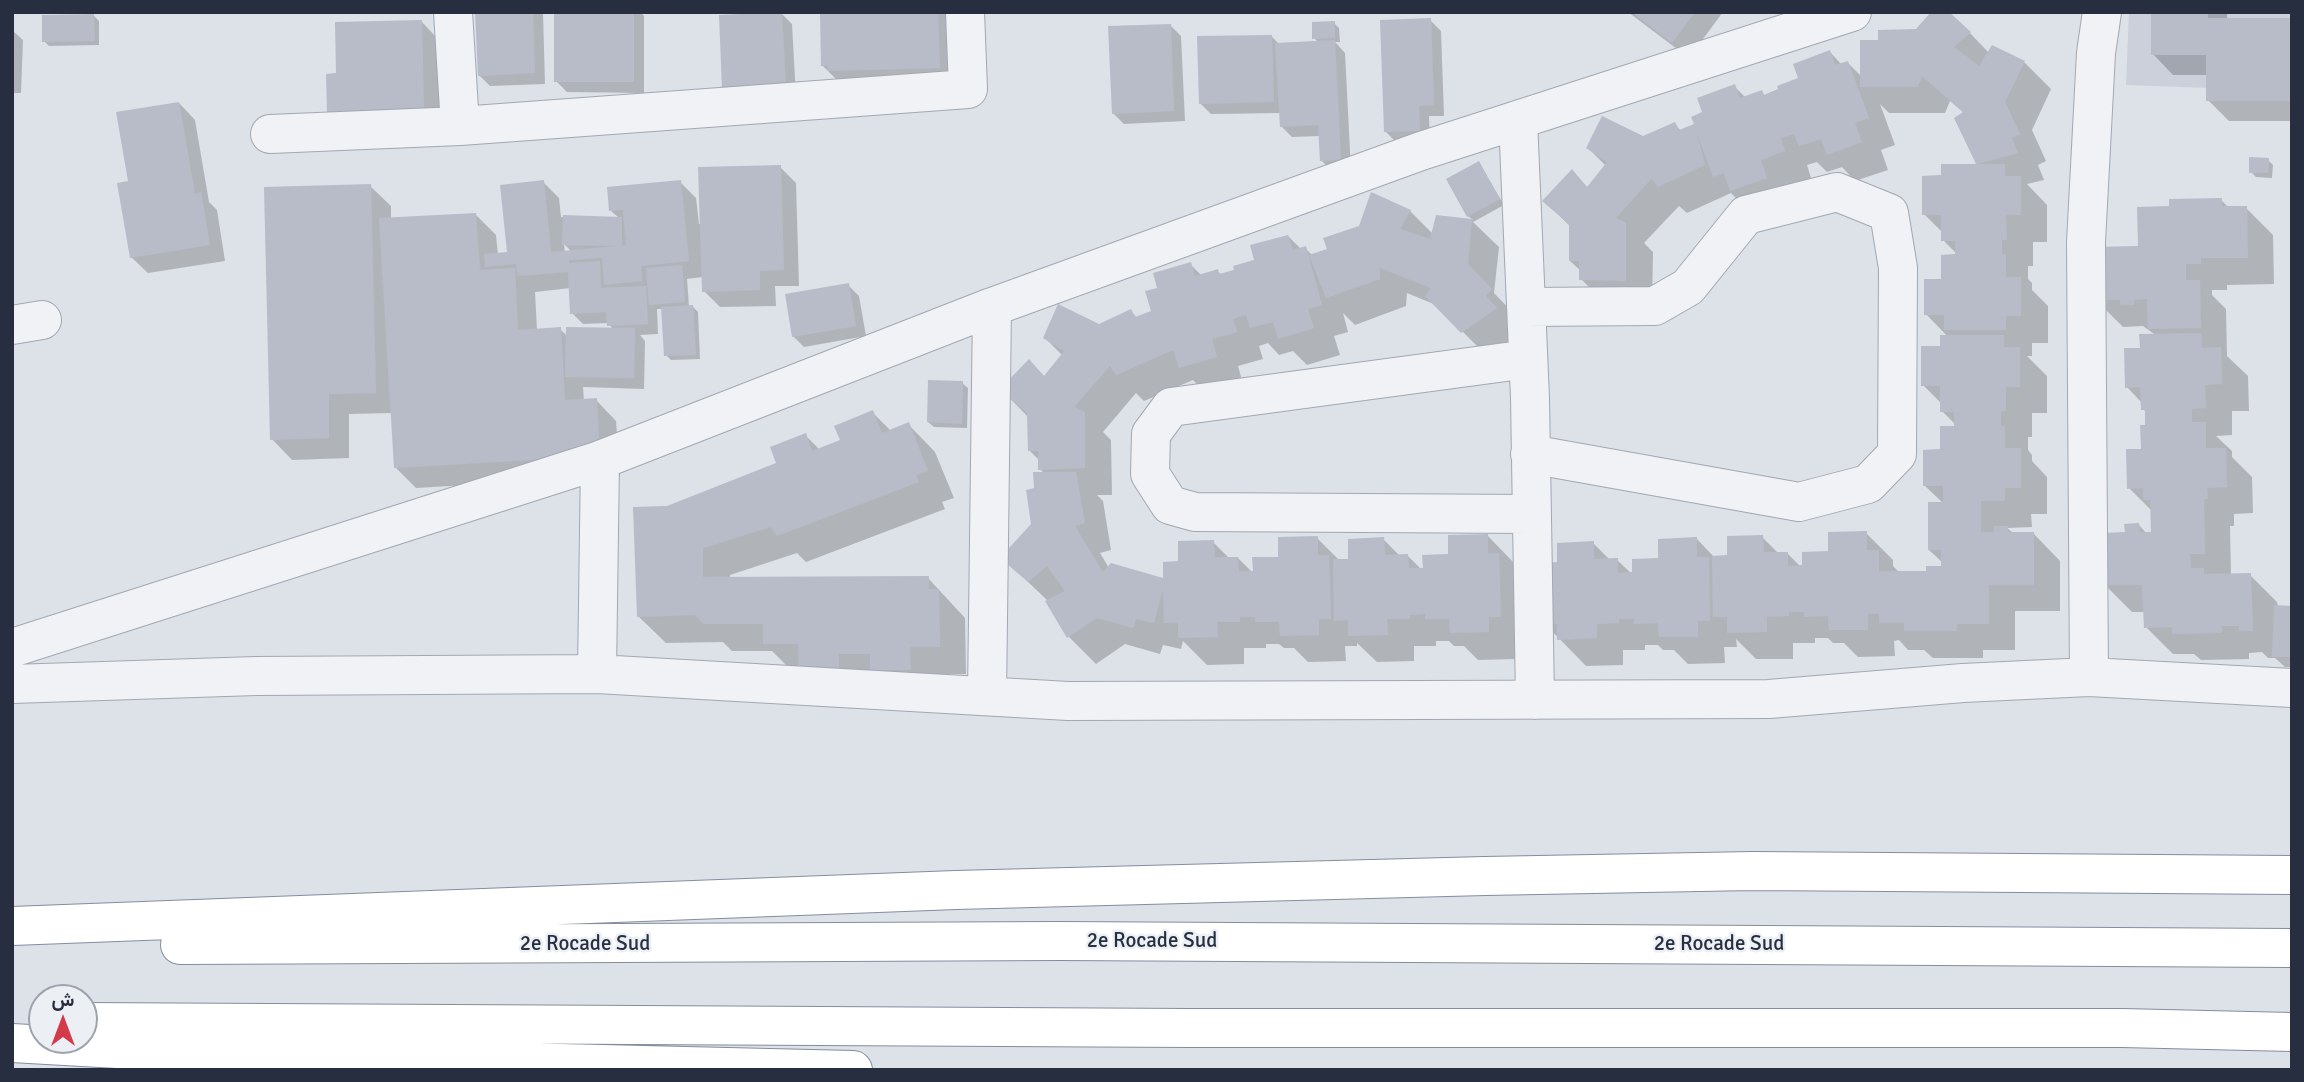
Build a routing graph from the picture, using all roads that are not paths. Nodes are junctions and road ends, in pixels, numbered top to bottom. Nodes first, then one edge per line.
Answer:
1 (453, 12) edge
2 (965, 12) edge
3 (2102, 12) edge
4 (1836, 15) edge
5 (1518, 120) junction
6 (460, 126) junction
7 (270, 134) dead end
8 (992, 307) junction
9 (1526, 307) junction
10 (1528, 359) junction
11 (1530, 454) junction
12 (600, 460) junction
13 (1531, 514) junction
14 (12, 648) edge
15 (597, 674) junction
16 (2089, 677) junction
17 (12, 684) edge
18 (2292, 688) edge
19 (987, 695) junction
20 (1535, 700) junction
21 (2292, 875) edge
22 (12, 926) edge
23 (12, 945) edge
24 (2292, 948) edge
25 (98, 1022) edge
26 (2292, 1032) edge
27 (12, 1043) edge
28 (853, 1070) edge

1 - 6 street
2 - 6 street
3 - 16 street
4 - 5 street
5 - 8 street
5 - 9 street
6 - 7 street
8 - 12 street
8 - 19 street
9 - 10 street
9 - 11 street
10 - 11 street
10 - 13 street
11 - 13 street
12 - 14 street
12 - 15 street
13 - 20 street
15 - 17 street
15 - 19 street
16 - 18 street
16 - 20 street
19 - 20 street
21 - 22 highway
23 - 24 highway, 2e Rocade Sud
25 - 26 highway
27 - 28 highway

